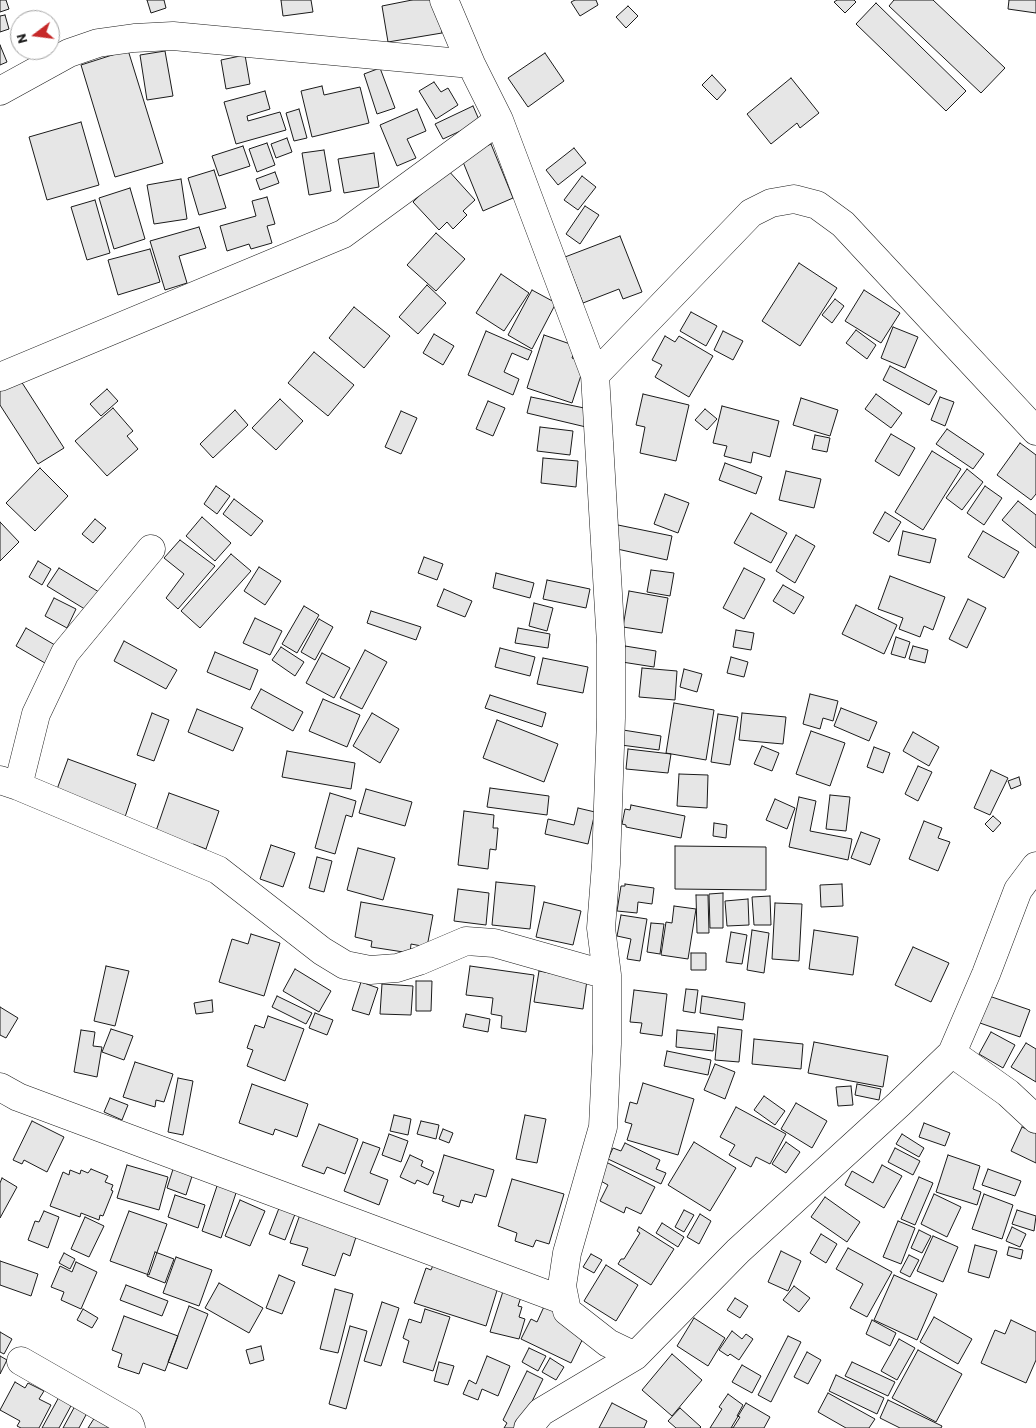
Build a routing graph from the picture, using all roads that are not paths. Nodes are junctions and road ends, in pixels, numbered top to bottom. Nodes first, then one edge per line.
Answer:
1 (444, 0) edge
2 (471, 64) junction
3 (0, 91) edge
4 (499, 120) junction
5 (595, 375) junction
6 (0, 377) edge
7 (1036, 431) edge
8 (152, 549) dead end
9 (9, 783) edge
10 (1036, 866) edge
11 (607, 975) junction
12 (952, 1053) junction
13 (0, 1087) edge
14 (1036, 1119) edge
15 (564, 1301) junction
16 (635, 1356) junction
17 (21, 1361) dead end
18 (131, 1428) edge
19 (528, 1428) edge

1 - 2 street
2 - 3 street
2 - 4 street
4 - 5 street
4 - 6 street
5 - 7 street
5 - 11 street
8 - 9 street
9 - 11 street
10 - 12 street
11 - 15 street
12 - 14 street
12 - 16 street
13 - 15 street
15 - 16 street
16 - 19 street
17 - 18 street

